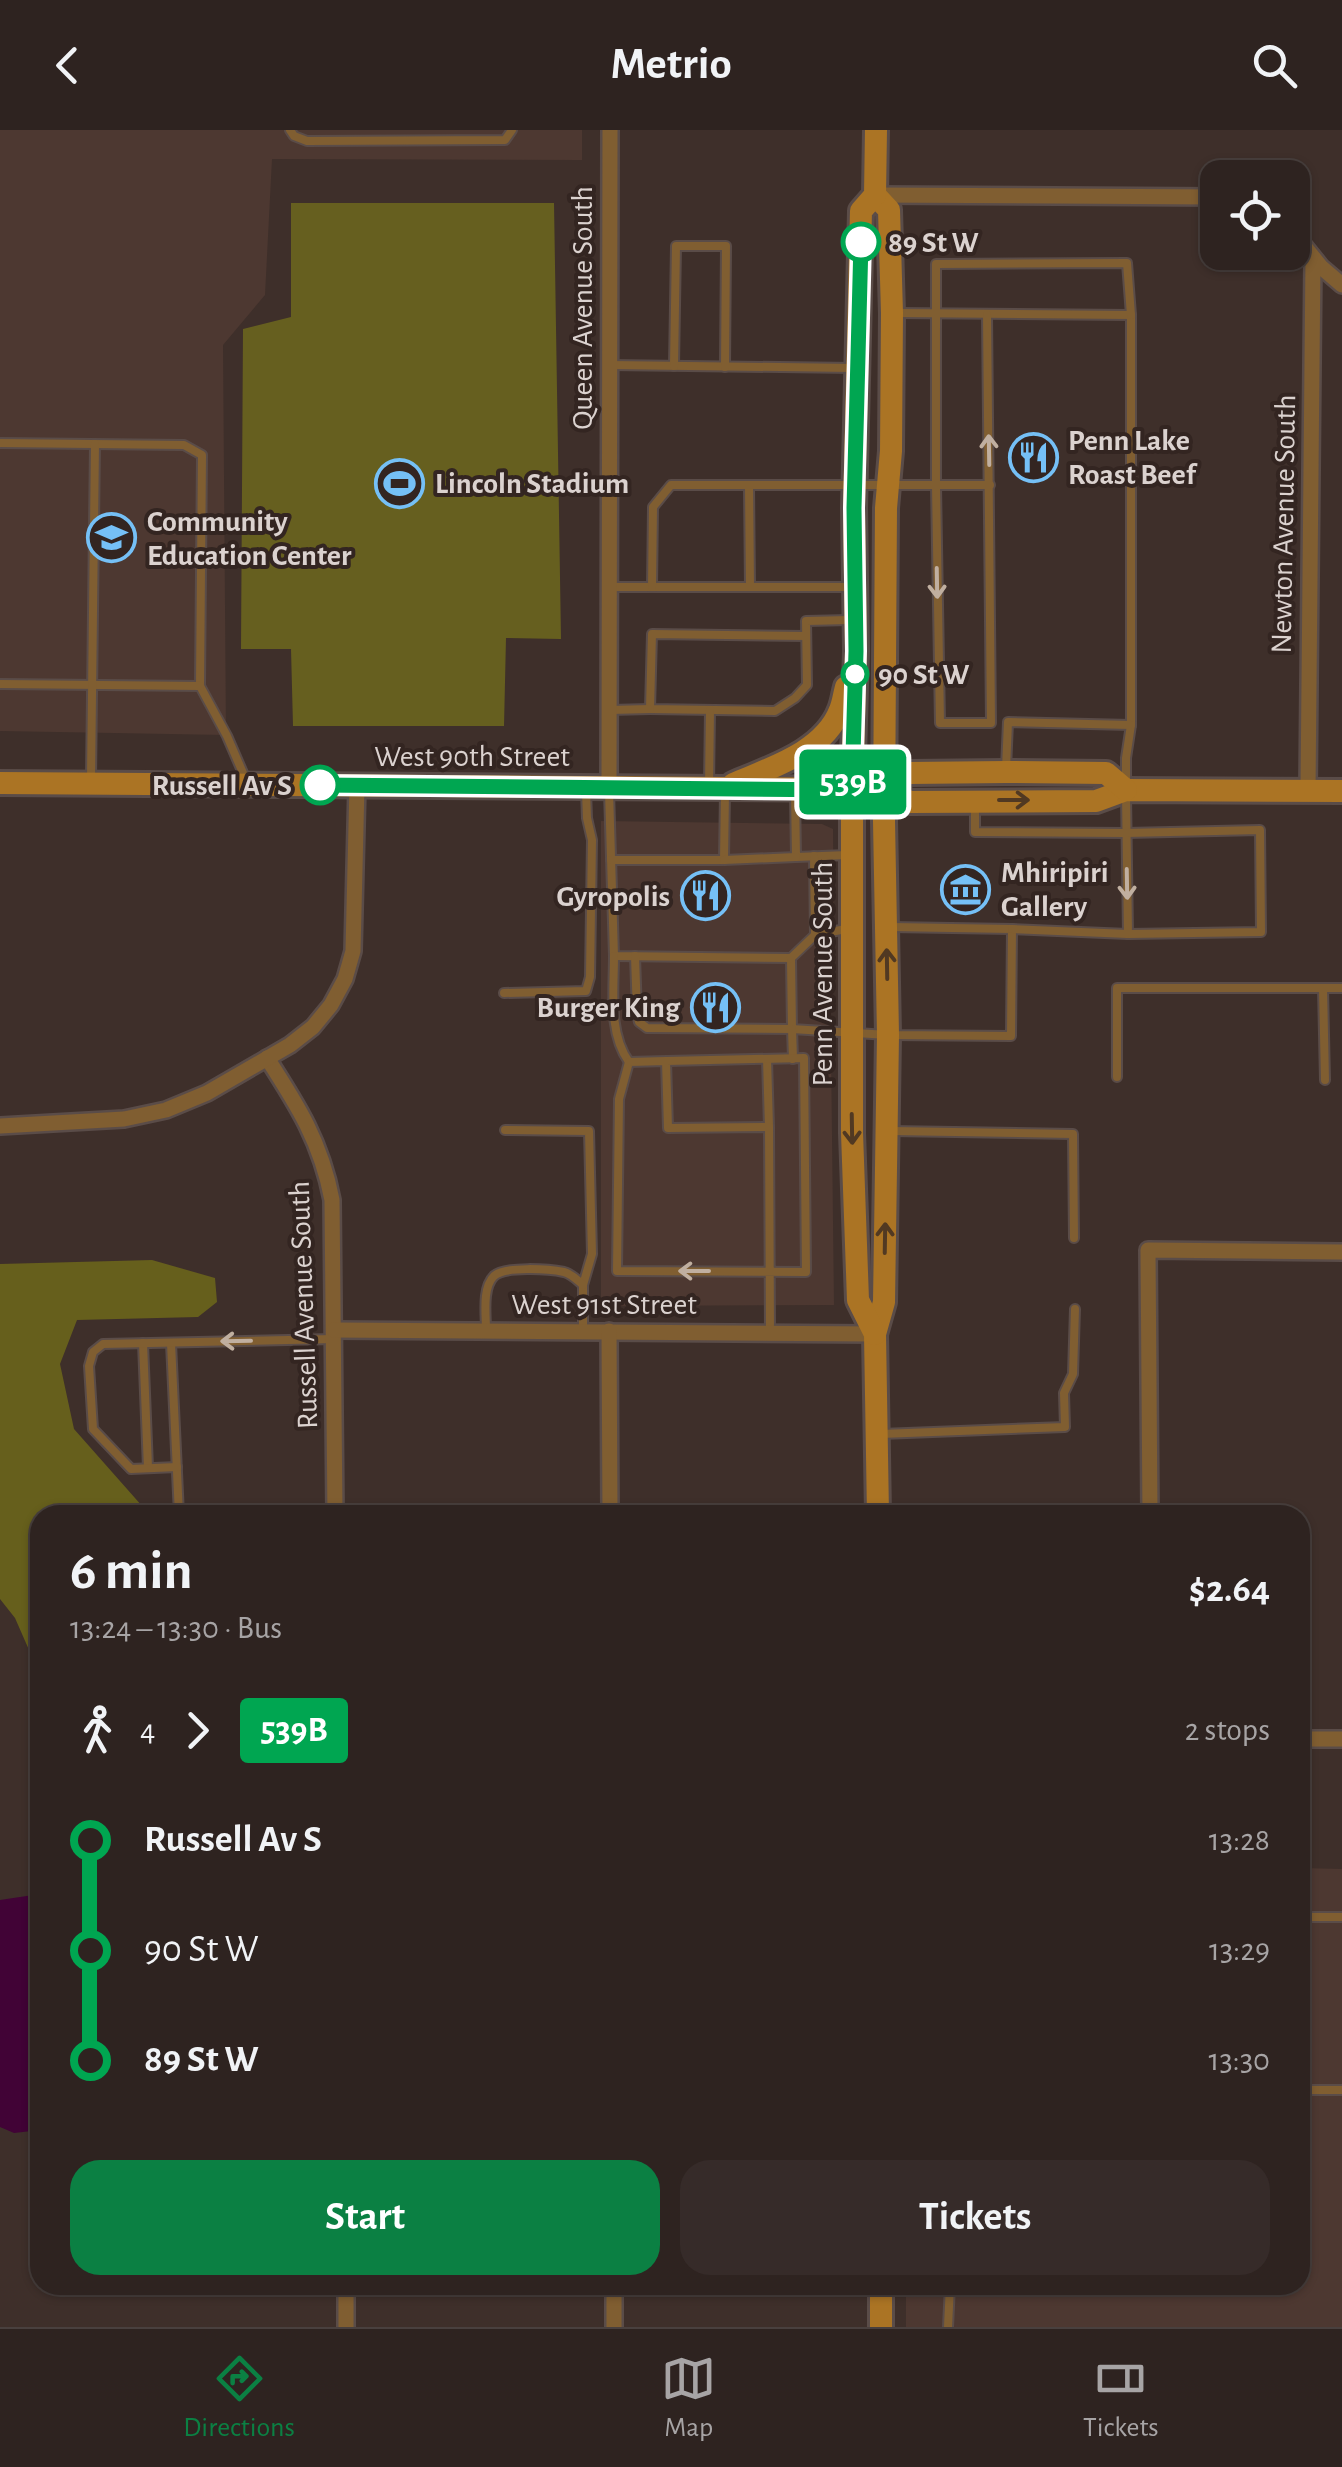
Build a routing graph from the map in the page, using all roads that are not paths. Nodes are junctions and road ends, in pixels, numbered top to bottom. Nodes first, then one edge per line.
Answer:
1 (290, 130) edge
2 (512, 130) edge
3 (610, 130) edge
4 (876, 130) edge
5 (875, 194) junction
6 (1200, 198) edge
7 (1310, 254) edge
8 (1313, 258) junction
9 (1342, 285) edge
10 (892, 312) junction
11 (937, 314) junction
12 (987, 314) junction
13 (1131, 315) junction
14 (610, 365) junction
15 (674, 366) junction
16 (725, 367) junction
17 (859, 368) junction
18 (0, 443) edge
19 (95, 444) junction
20 (854, 484) junction
21 (887, 484) junction
22 (990, 485) junction
23 (749, 486) junction
24 (936, 486) junction
25 (854, 587) junction
26 (610, 588) junction
27 (652, 588) junction
28 (750, 588) junction
29 (855, 620) junction
30 (806, 636) junction
31 (856, 651) junction
32 (0, 684) edge
33 (92, 684) junction
34 (200, 686) junction
35 (650, 709) junction
36 (609, 710) junction
37 (710, 710) junction
38 (1008, 722) junction
39 (992, 723) junction
40 (1131, 725) junction
41 (1006, 772) junction
42 (0, 783) edge
43 (91, 783) junction
44 (248, 784) junction
45 (357, 785) junction
46 (598, 786) junction
47 (717, 787) junction
48 (796, 788) junction
49 (884, 789) junction
50 (852, 790) junction
51 (1126, 790) junction
52 (1308, 791) junction
53 (1342, 791) edge
54 (975, 801) junction
55 (1126, 834) junction
56 (852, 855) junction
57 (796, 856) junction
58 (814, 856) junction
59 (611, 860) junction
60 (724, 860) junction
61 (852, 928) junction
62 (886, 928) junction
63 (1012, 928) junction
64 (815, 934) junction
65 (1128, 934) junction
66 (614, 956) junction
67 (635, 956) junction
68 (791, 958) junction
69 (1323, 988) junction
70 (1342, 988) edge
71 (504, 993) dead end
72 (792, 1029) junction
73 (851, 1032) junction
74 (888, 1035) junction
75 (267, 1058) junction
76 (793, 1058) junction
77 (767, 1059) junction
78 (666, 1060) junction
79 (629, 1062) junction
80 (1116, 1077) dead end
81 (1325, 1080) dead end
82 (0, 1126) edge
83 (768, 1127) junction
84 (505, 1130) dead end
85 (887, 1131) junction
86 (1074, 1238) dead end
87 (1342, 1252) edge
88 (770, 1271) junction
89 (583, 1285) junction
90 (1075, 1310) dead end
91 (486, 1331) junction
92 (583, 1331) junction
93 (609, 1331) junction
94 (770, 1333) junction
95 (334, 1334) junction
96 (875, 1334) junction
97 (144, 1343) junction
98 (172, 1343) junction
99 (877, 1435) junction
100 (177, 1467) junction
101 (148, 1468) junction
102 (179, 1505) edge
103 (335, 1505) edge
104 (610, 1505) edge
105 (878, 1505) edge
106 (1150, 1505) edge
107 (1310, 1739) edge
108 (1342, 1739) edge
109 (1310, 1917) edge
110 (1342, 1917) edge
111 (1310, 2090) edge
112 (1342, 2090) edge
113 (346, 2295) edge
114 (614, 2295) edge
115 (881, 2295) edge
116 (950, 2295) edge
117 (346, 2327) edge
118 (614, 2327) edge
119 (881, 2327) edge
120 (948, 2327) edge

1 - 2 lane
3 - 14 street, Queen Avenue South
4 - 5 main road, Penn Avenue South
5 - 6 street
5 - 10 main road, Penn Avenue South
5 - 17 main road, Penn Avenue South
7 - 8 street
8 - 9 street
8 - 52 street, Newton Avenue South
10 - 11 lane
10 - 21 main road, Penn Avenue South
11 - 12 lane
11 - 13 lane
11 - 24 lane
12 - 13 lane
22 -> 12 lane
13 - 40 lane
14 - 15 lane
14 - 26 street, Queen Avenue South
15 - 16 lane
15 - 16 lane
16 - 17 lane
17 - 20 main road, Penn Avenue South
18 - 19 lane
19 - 33 lane
19 - 34 lane
20 - 21 lane
20 - 23 lane
20 - 25 main road, Penn Avenue South
21 - 24 lane
21 - 49 main road, Penn Avenue South
22 - 24 lane
22 - 39 lane
23 - 27 lane
23 - 28 lane
24 -> 39 lane
25 - 28 lane
25 - 29 main road, Penn Avenue South
26 - 27 lane
26 - 36 street, Queen Avenue South
27 - 28 lane
29 - 30 lane
29 - 31 main road, Penn Avenue South
30 - 35 lane
30 - 37 lane
31 - 47 main road
31 - 50 main road, Penn Avenue South
32 - 33 lane
33 - 34 lane
33 - 43 lane
34 - 44 lane
35 - 36 lane
35 - 37 lane
36 - 46 street, Queen Avenue South
37 - 47 lane
38 - 39 lane
38 - 40 lane
38 - 41 lane
40 - 51 lane
41 - 49 main road, West 90th Street
41 - 51 main road, West 90th Street
42 - 43 main road, West 90th Street
43 - 44 main road, West 90th Street
44 - 45 main road, West 90th Street
45 - 46 main road, West 90th Street
45 - 75 street
46 - 47 main road, West 90th Street
46 - 59 lane
46 - 71 lane
47 - 48 main road, West 90th Street
47 - 60 lane
48 - 50 main road, West 90th Street
48 - 57 lane
49 - 50 main road, West 90th Street
49 - 54 main road, West 90th Street
49 - 62 main road, Penn Avenue South
50 - 56 main road, Penn Avenue South
51 - 52 main road, West 90th Street
54 -> 51 main road, West 90th Street
51 - 55 lane
52 - 53 main road, West 90th Street
54 - 55 lane
55 -> 65 lane
55 - 65 lane
56 - 58 lane
56 - 61 main road, Penn Avenue South
57 - 58 lane
57 - 60 lane
58 - 64 lane
59 - 60 lane
59 - 66 lane
61 - 64 lane
61 - 73 main road, Penn Avenue South
62 - 63 lane
74 -> 62 main road, Penn Avenue South
63 - 65 lane
63 - 74 lane
64 - 68 lane
66 - 67 lane
66 - 79 lane
67 - 68 lane
67 - 72 lane
68 - 72 lane
69 - 70 lane
69 - 80 lane
69 - 81 lane
72 - 73 lane
72 - 76 lane
73 - 74 lane
73 -> 96 main road, Penn Avenue South
74 - 85 main road, Penn Avenue South
75 - 82 street
75 - 95 street, Russell Avenue South
76 - 77 lane
76 - 88 lane
77 - 78 lane
77 - 83 lane
78 - 79 lane
78 - 83 lane
88 -> 79 lane
83 - 88 lane
84 - 89 lane
85 - 86 lane
96 -> 85 main road, Penn Avenue South
87 - 106 street
88 - 94 lane
89 - 91 lane
89 - 92 lane
90 - 99 lane
91 - 92 street, West 91st Street
91 - 95 street, West 91st Street
92 - 93 street, West 91st Street
93 - 94 street, West 91st Street
93 - 104 street
94 - 96 street, West 91st Street
95 -> 98 lane
95 - 103 street, Russell Avenue South
96 - 99 main road, Penn Avenue South
97 - 98 lane
97 - 101 lane
97 - 101 lane
98 - 100 lane
99 - 105 main road, Penn Avenue South
100 - 101 lane
100 - 102 lane
107 - 108 street
109 - 110 lane
111 - 112 lane
113 - 117 street
114 - 118 street
115 - 119 main road
116 - 120 lane

